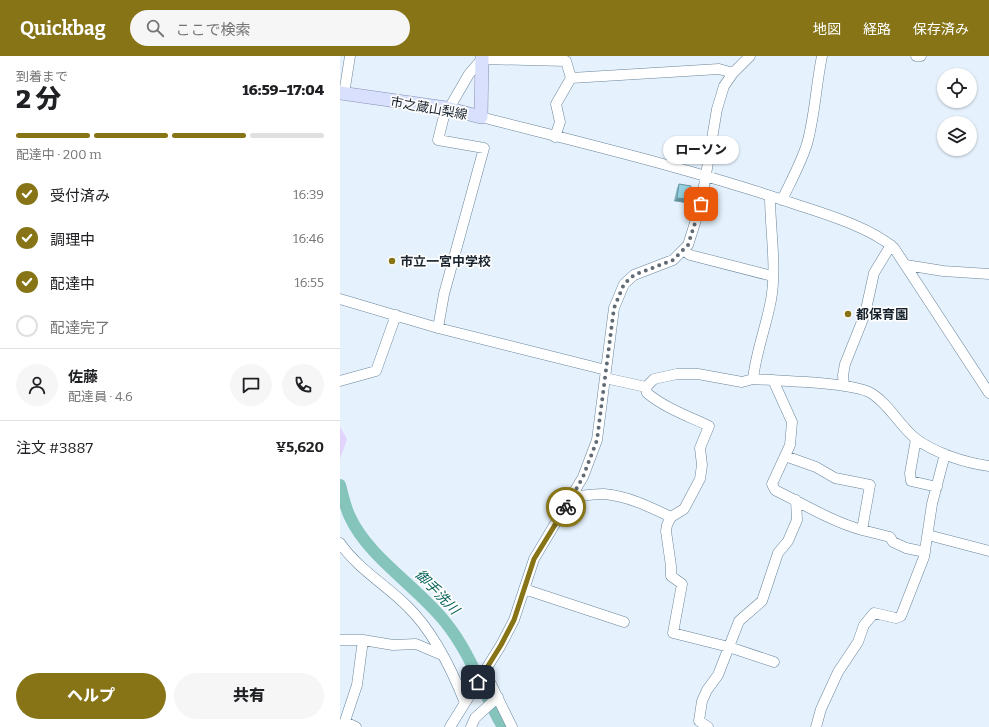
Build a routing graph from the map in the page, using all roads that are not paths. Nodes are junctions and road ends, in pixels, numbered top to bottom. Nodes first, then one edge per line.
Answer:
1 (350, 56) edge
2 (750, 56) edge
3 (822, 56) edge
4 (916, 56) edge
5 (921, 56) edge
6 (482, 57) edge
7 (547, 58) edge
8 (733, 73) junction
9 (571, 78) junction
10 (342, 94) edge
11 (446, 108) junction
12 (481, 118) junction
13 (556, 136) junction
14 (705, 175) junction
15 (770, 196) junction
16 (782, 200) junction
17 (891, 246) junction
18 (683, 250) junction
19 (906, 265) junction
20 (989, 274) edge
21 (772, 276) junction
22 (340, 299) edge
23 (396, 315) junction
24 (438, 328) junction
25 (606, 374) junction
26 (753, 379) junction
27 (773, 380) junction
28 (340, 381) edge
29 (844, 386) junction
30 (646, 387) junction
31 (989, 393) edge
32 (916, 439) junction
33 (945, 454) junction
34 (785, 456) junction
35 (989, 466) edge
36 (937, 487) junction
37 (572, 496) junction
38 (796, 500) junction
39 (672, 517) junction
40 (862, 530) junction
41 (928, 535) junction
42 (340, 542) edge
43 (989, 551) edge
44 (925, 552) junction
45 (524, 589) junction
46 (624, 622) dead end
47 (340, 640) edge
48 (364, 640) junction
49 (729, 647) junction
50 (442, 655) junction
51 (774, 662) dead end
52 (485, 672) junction
53 (497, 699) junction
54 (465, 703) junction
55 (473, 723) edge
56 (344, 724) edge
57 (356, 727) edge
58 (450, 727) edge
59 (512, 727) edge
60 (708, 727) edge
61 (816, 727) edge

1 - 10 street
2 - 8 street
3 - 16 street
4 - 5 street
6 - 7 street
6 - 11 street
6 - 12 main road, 市之蔵山梨線
7 - 9 street
8 - 9 street
8 - 14 street
9 - 13 street
10 - 11 main road, 市之蔵山梨線
11 - 12 main road, 市之蔵山梨線
11 - 24 street
12 - 13 street
13 - 14 street
14 - 15 street
14 - 18 street
15 - 16 street
15 - 21 street
16 - 17 street
17 - 19 street
17 - 29 street
18 - 21 street
18 - 25 street
19 - 20 street
19 - 31 street
21 - 26 street
22 - 23 street
23 - 24 street
23 - 28 street
24 - 25 street
25 - 30 street
25 - 37 street
26 - 27 street
26 - 30 street
27 - 29 street
27 - 34 street
29 - 32 street
30 - 39 street
32 - 33 street
32 - 36 street
33 - 35 street
33 - 36 street
34 - 38 street
34 - 40 street
36 - 41 street
37 - 39 street
37 - 45 street
38 - 40 street
38 - 49 street
39 - 49 street
40 - 44 street
41 - 43 street
41 - 44 street
42 - 50 street
44 - 61 street
45 - 46 street
45 - 52 street
47 - 48 street
48 - 50 street
48 - 56 street
49 - 51 street
49 - 60 street
50 - 54 street
52 - 53 street
52 - 54 street
53 - 55 street
53 - 59 street
54 - 58 street
56 - 57 street

